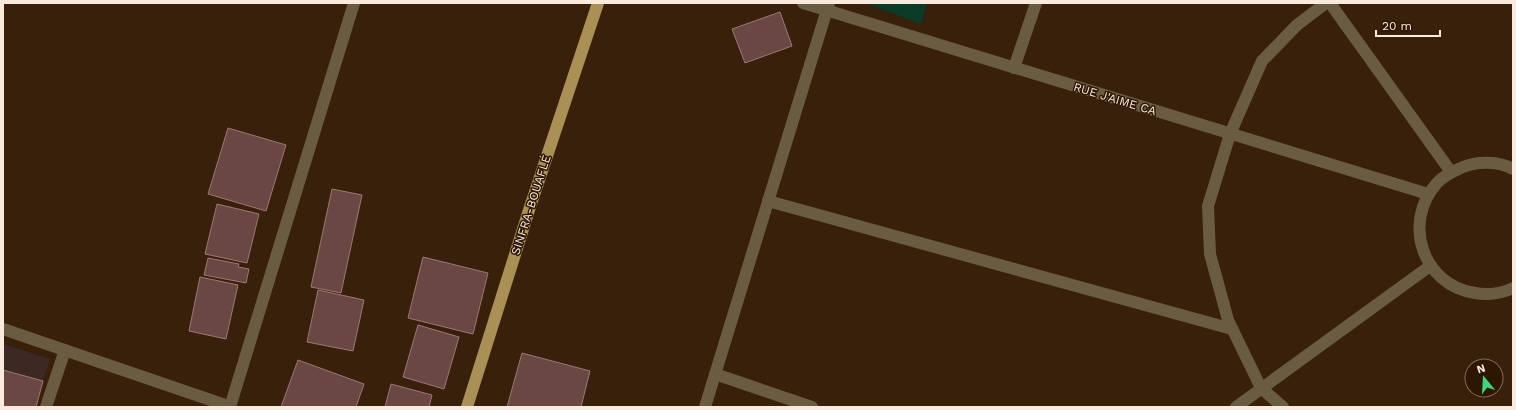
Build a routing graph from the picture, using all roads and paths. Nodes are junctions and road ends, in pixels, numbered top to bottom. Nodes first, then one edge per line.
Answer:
1 (354, 3) edge
2 (598, 3) edge
3 (803, 3) edge
4 (1036, 3) edge
5 (1326, 3) edge
6 (1330, 3) edge
7 (828, 6) edge
8 (1014, 68) junction
9 (1230, 134) junction
10 (1513, 169) edge
11 (1451, 172) junction
12 (1428, 194) junction
13 (768, 201) junction
14 (1430, 266) junction
15 (1513, 288) edge
16 (3, 329) edge
17 (1232, 329) junction
18 (65, 350) junction
19 (715, 374) junction
20 (1261, 388) junction
21 (46, 407) edge
22 (231, 407) edge
23 (467, 407) edge
24 (705, 407) edge
25 (812, 407) edge
26 (1236, 407) edge
27 (1283, 407) edge

1 - 22 street
2 - 23 main road, SINFRA-BOUAFLÉ
3 - 7 street, RUE J'AIME CA
4 - 8 street
5 - 9 street
6 - 11 street
7 - 8 street, RUE J'AIME CA
7 - 13 street
8 - 9 street, RUE J'AIME CA
9 - 12 street, RUE J'AIME CA
9 - 17 street
10 - 11 street
11 - 12 street
12 - 14 street
13 - 17 street
13 - 19 street
14 - 15 street
14 - 20 street
16 - 18 street
17 - 20 street
18 - 21 street
18 - 22 street
19 - 24 street
19 - 25 street
20 - 26 street
20 - 27 street

